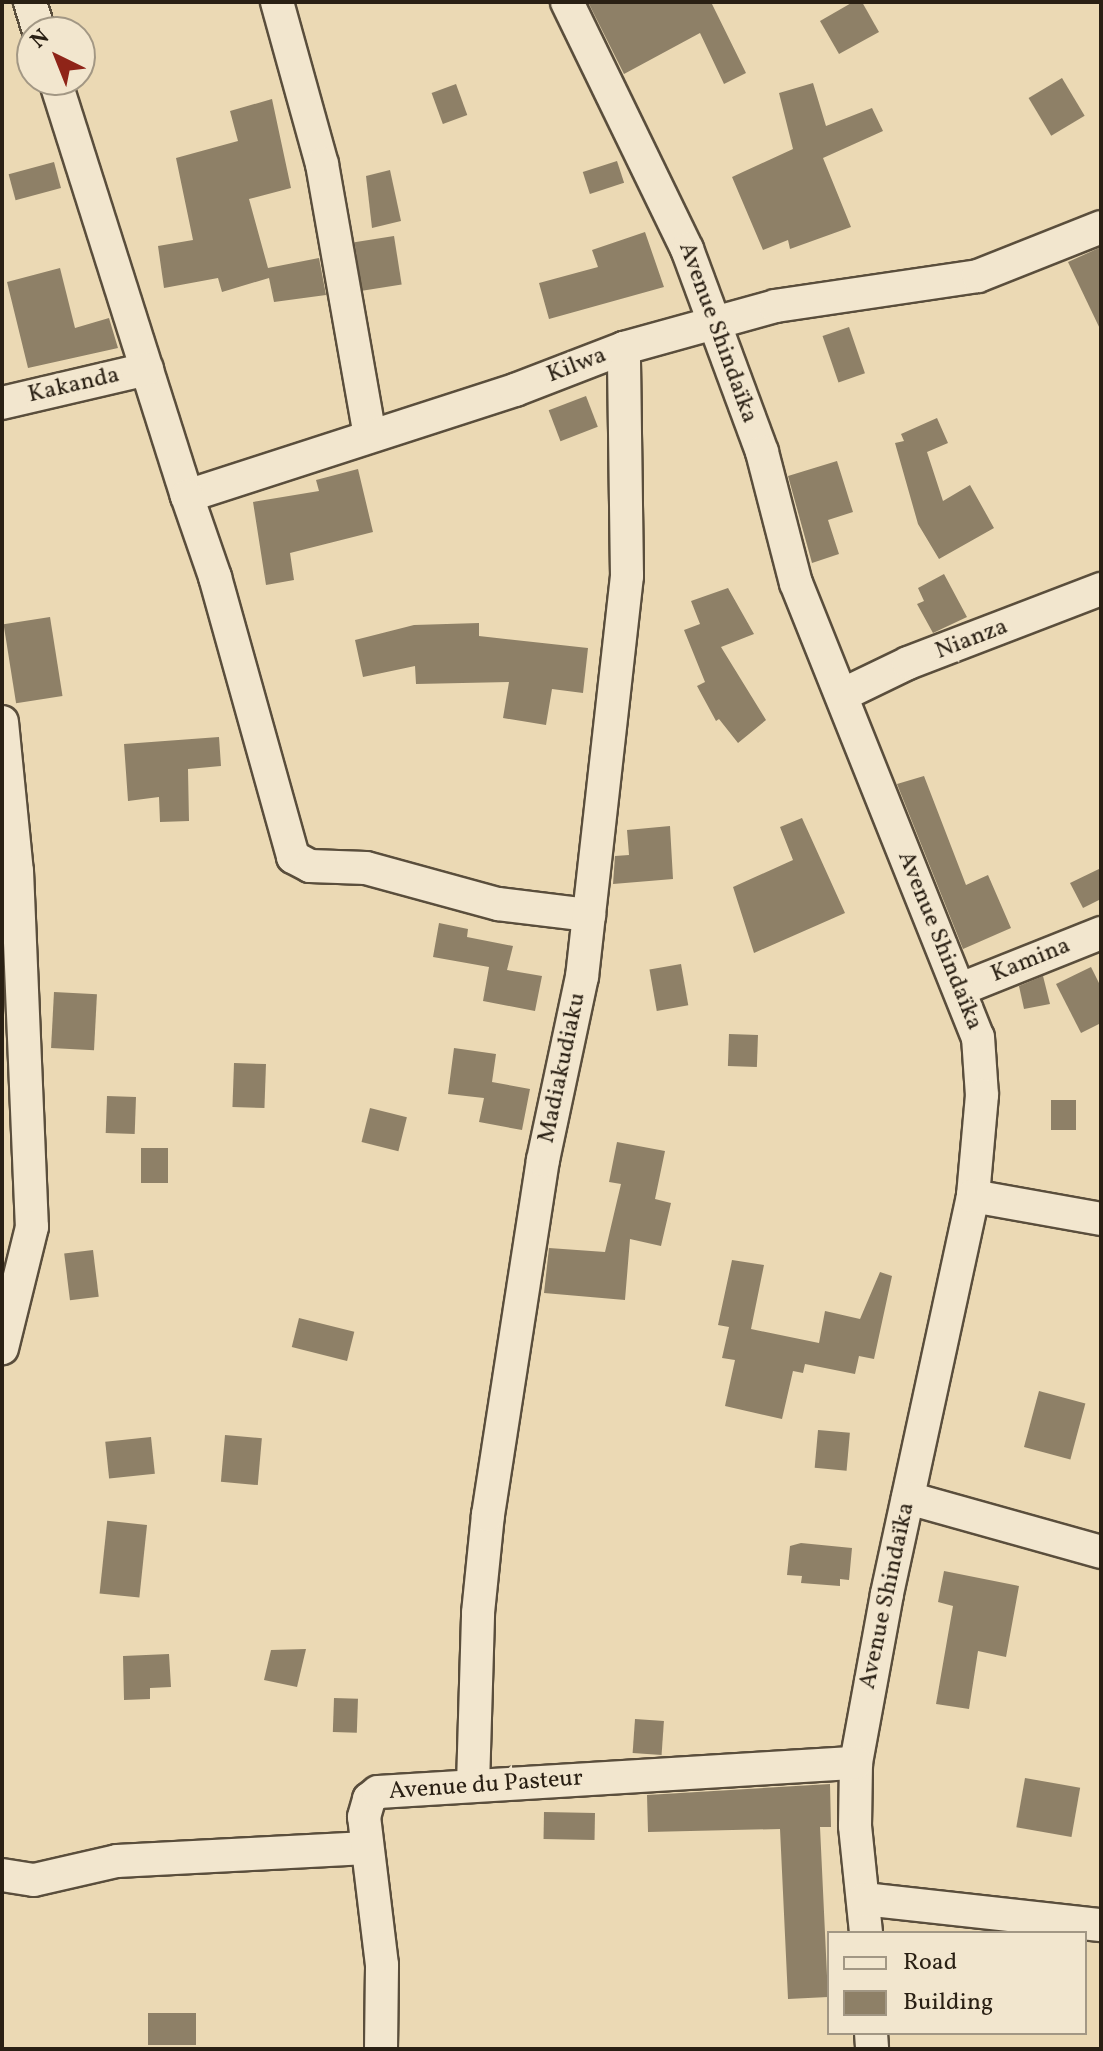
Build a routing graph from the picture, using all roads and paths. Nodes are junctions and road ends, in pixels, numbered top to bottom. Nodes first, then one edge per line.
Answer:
1 (277, 2) edge
2 (567, 2) edge
3 (60, 96) edge
4 (1101, 227) edge
5 (711, 323) junction
6 (624, 348) junction
7 (147, 369) junction
8 (2, 403) edge
9 (370, 436) junction
10 (187, 496) junction
11 (1101, 589) edge
12 (844, 694) junction
13 (2, 722) edge
14 (589, 915) junction
15 (1101, 933) edge
16 (10, 955) edge
17 (961, 989) junction
18 (973, 1196) junction
19 (1101, 1219) edge
20 (2, 1348) edge
21 (908, 1498) junction
22 (1101, 1552) edge
23 (856, 1763) junction
24 (473, 1785) junction
25 (367, 1848) junction
26 (2, 1875) edge
27 (864, 1899) junction
28 (1101, 1925) edge
29 (866, 1931) edge
30 (381, 2049) edge

1 - 9 street
2 - 5 street, Avenue Shindaïka
3 - 7 street
4 - 5 street, Kilwa
5 - 6 street, Kilwa
5 - 12 street, Avenue Shindaïka
6 - 9 street, Kilwa
6 - 14 street, Madiakudiaku
7 - 8 street, Kakanda
7 - 10 street
9 - 10 street, Kilwa
10 - 14 street
11 - 12 street, Nianza
12 - 17 street, Avenue Shindaïka
13 - 16 street
14 - 24 street, Madiakudiaku
15 - 17 street, Kamina
16 - 20 street
17 - 18 street, Avenue Shindaïka
18 - 19 street
18 - 21 street, Avenue Shindaïka
21 - 22 street
21 - 23 street, Avenue Shindaïka
23 - 24 street, Avenue du Pasteur
23 - 27 street, Avenue Shindaïka
24 - 25 street, Avenue du Pasteur
25 - 26 street
25 - 30 street, Avenue du Pasteur
27 - 28 street
27 - 29 street, Avenue Shindaïka

